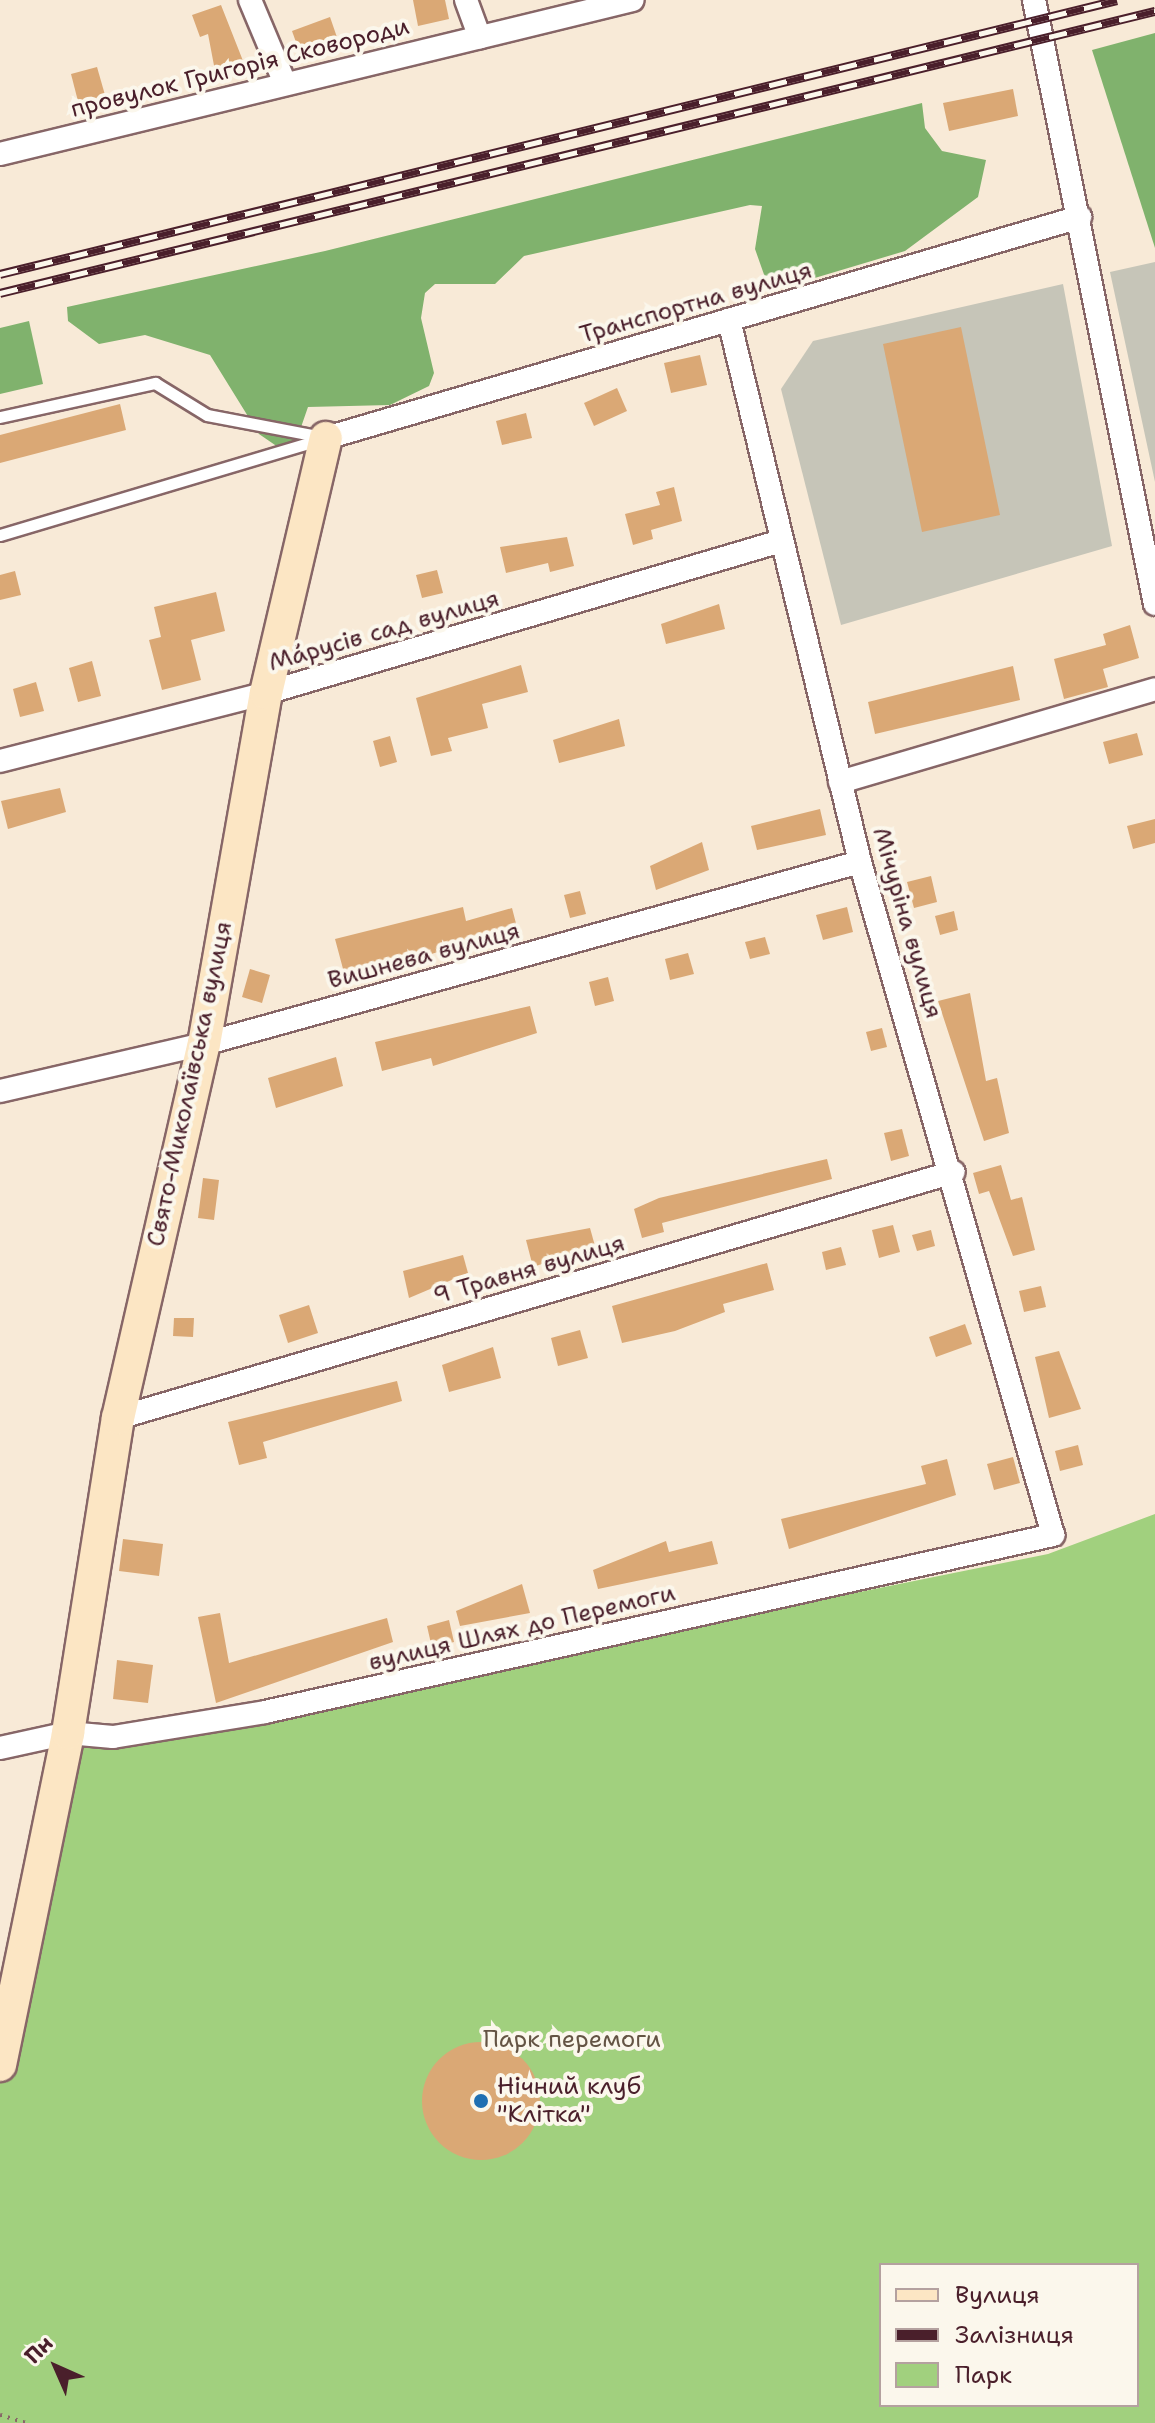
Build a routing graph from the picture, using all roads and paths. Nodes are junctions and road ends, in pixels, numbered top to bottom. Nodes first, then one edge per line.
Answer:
1 (250, 0) edge
2 (466, 0) edge
3 (633, 0) edge
4 (1034, 0) edge
5 (480, 38) junction
6 (284, 81) junction
7 (0, 154) edge
8 (1080, 217) junction
9 (729, 320) junction
10 (0, 417) edge
11 (326, 438) junction
12 (0, 535) edge
13 (781, 541) junction
14 (1155, 604) edge
15 (1155, 689) edge
16 (266, 693) junction
17 (0, 761) edge
18 (840, 782) junction
19 (860, 862) junction
20 (204, 1044) junction
21 (0, 1091) edge
22 (954, 1172) junction
23 (118, 1418) junction
24 (1053, 1535) joint
25 (68, 1733) junction
26 (0, 1748) edge
27 (0, 2065) edge
28 (0, 2415) edge
29 (27, 2423) edge

1 - 6 street
2 - 5 street
3 - 5 street, провулок Григорія Сковороди
4 - 8 street
5 - 6 street, провулок Григорія Сковороди
6 - 7 street, провулок Григорія Сковороди
8 - 9 street, Транспортна вулиця
8 - 14 street
9 - 11 street, Транспортна вулиця
9 - 13 street, Мічуріна вулиця
10 - 11 lane
11 - 12 lane
11 - 16 street, Свято-Миколаївська вулиця
13 - 16 street, Мáрусів сад вулиця
13 - 18 street, Мічуріна вулиця
15 - 18 street
16 - 17 street, Мáрусів сад вулиця
16 - 20 street, Свято-Миколаївська вулиця
18 - 19 street, Мічуріна вулиця
19 - 20 street, Вишнева вулиця
19 - 22 street, Мічуріна вулиця
20 - 21 street, Вишнева вулиця
20 - 23 street, Свято-Миколаївська вулиця
22 - 23 street, 9 Травня вулиця
22 - 24 street, Мічуріна вулиця
23 - 25 street, Свято-Миколаївська вулиця
24 - 25 street, вулиця Шлях до Перемоги
25 - 26 street, вулиця Шлях до Перемоги
25 - 27 street, Свято-Миколаївська вулиця
28 - 29 path

